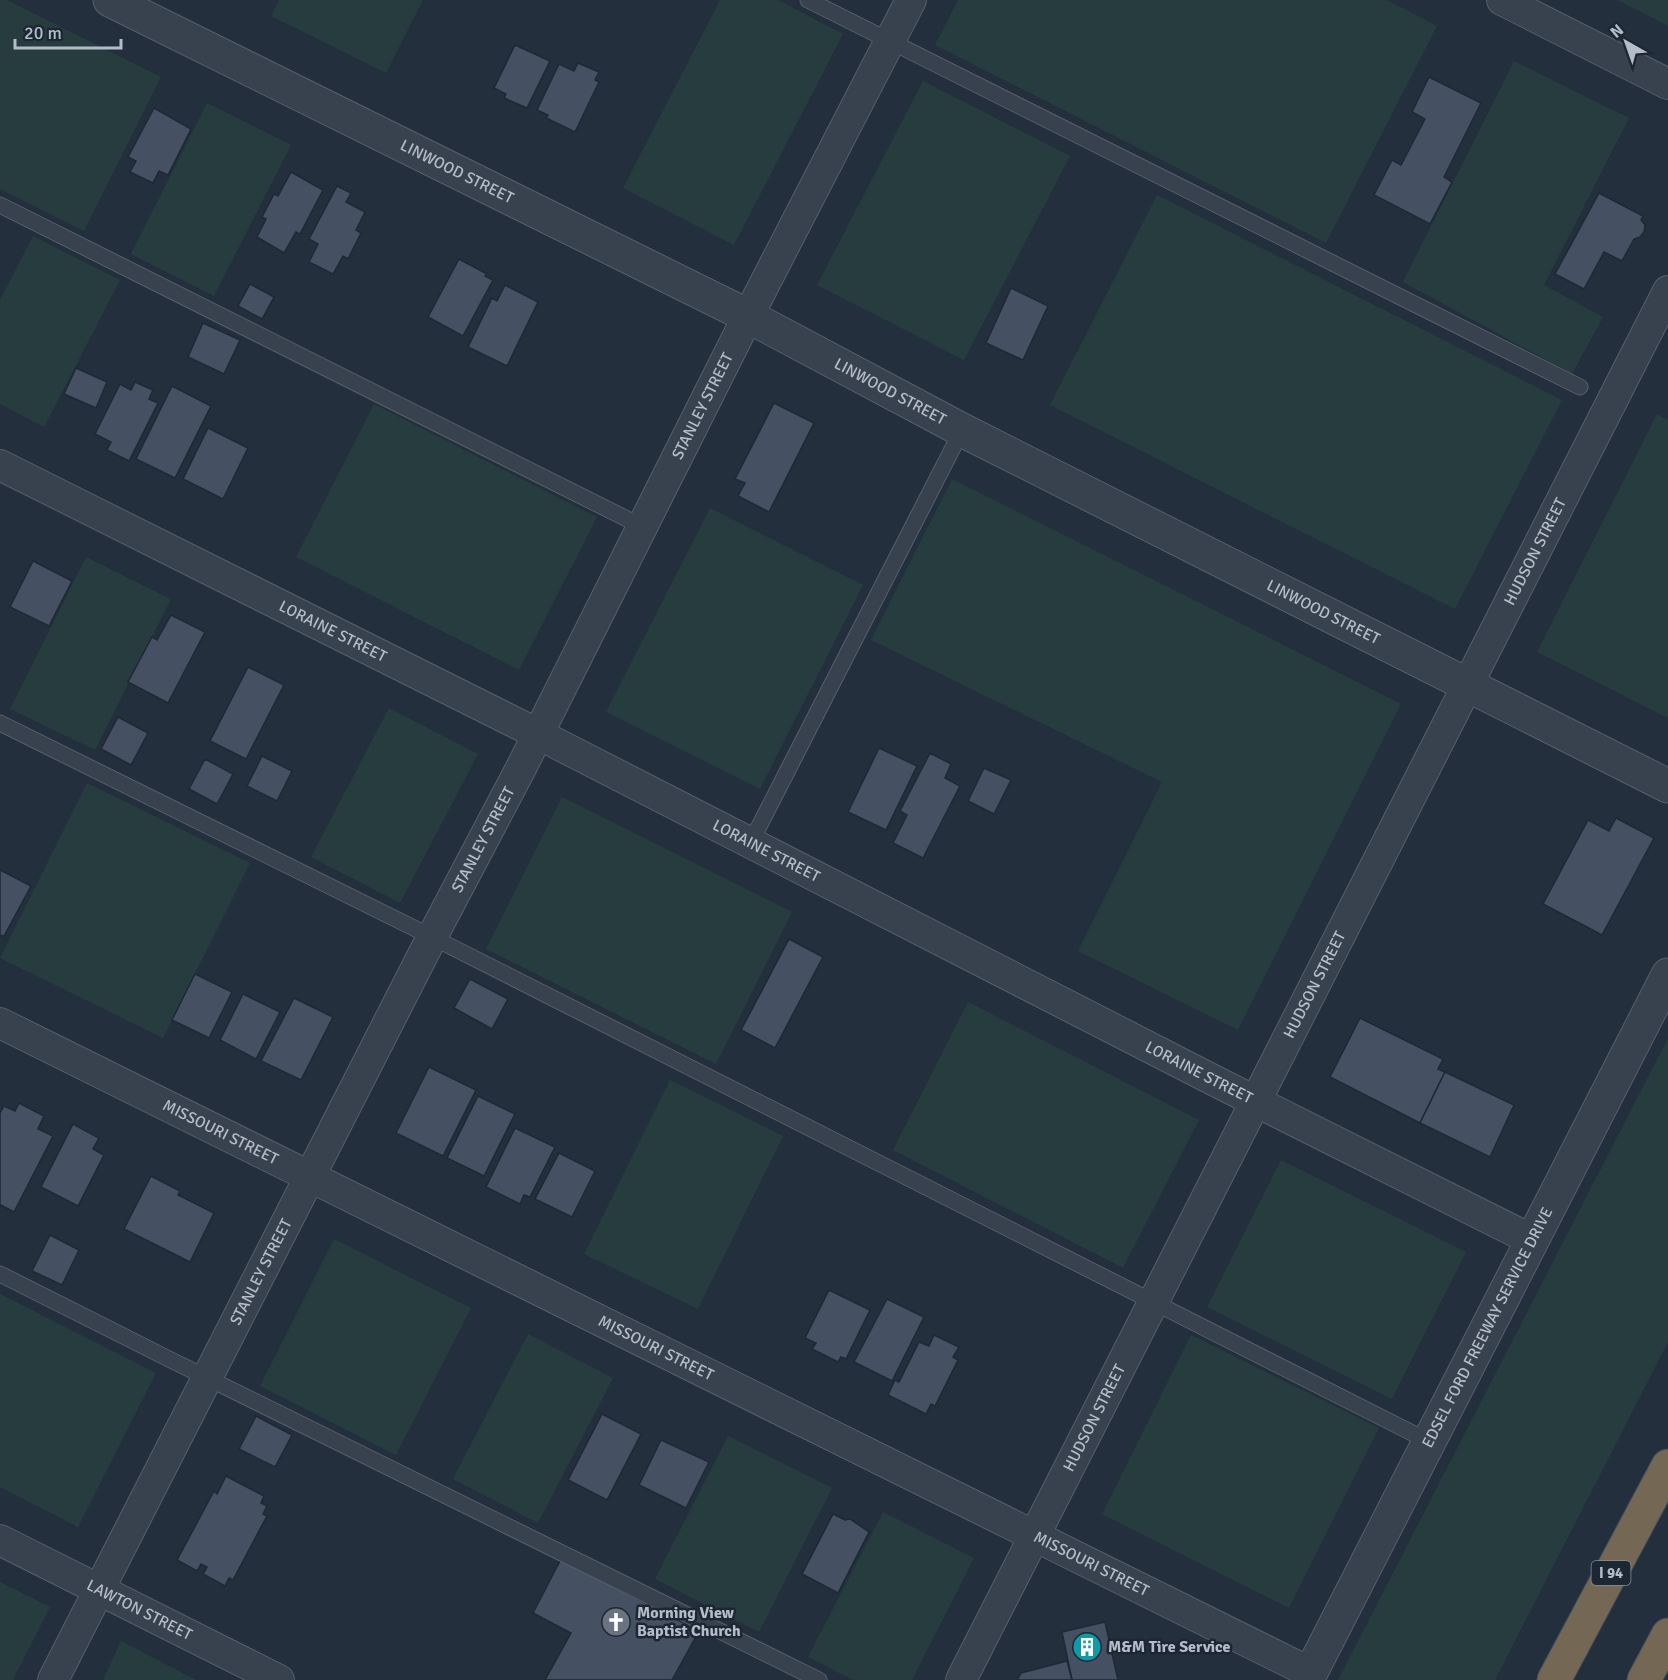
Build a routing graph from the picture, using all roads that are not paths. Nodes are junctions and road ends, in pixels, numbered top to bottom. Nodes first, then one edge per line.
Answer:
1 (110, 0) edge
2 (808, 0) edge
3 (911, 0) edge
4 (1502, 0) edge
5 (889, 41) junction
6 (1668, 84) edge
7 (0, 205) edge
8 (1668, 291) edge
9 (748, 316) junction
10 (1580, 387) dead end
11 (962, 430) junction
12 (0, 465) edge
13 (643, 527) junction
14 (1467, 685) junction
15 (0, 723) edge
16 (538, 734) junction
17 (1668, 786) edge
18 (750, 843) junction
19 (432, 937) junction
20 (1668, 975) edge
21 (0, 1023) edge
22 (1256, 1101) junction
23 (309, 1177) junction
24 (1532, 1240) junction
25 (0, 1274) edge
26 (1153, 1302) junction
27 (207, 1378) junction
28 (1430, 1442) junction
29 (1668, 1466) edge
30 (1034, 1536) junction
31 (0, 1540) edge
32 (99, 1590) junction
33 (1668, 1635) edge
34 (1309, 1677) edge
35 (53, 1680) edge
36 (279, 1680) edge
37 (819, 1680) edge
38 (961, 1680) edge
39 (1554, 1680) edge
40 (1644, 1680) edge

1 - 9 street, LINWOOD STREET
2 - 5 lane
3 - 5 street, STANLEY STREET
4 - 6 street
5 - 9 street, STANLEY STREET
5 - 10 lane
7 - 13 lane
8 - 14 street, HUDSON STREET
9 - 11 street, LINWOOD STREET
9 - 13 street, STANLEY STREET
11 - 14 street, LINWOOD STREET
11 - 18 lane
12 - 16 street, LORAINE STREET
13 - 16 street, STANLEY STREET
14 - 17 street, LINWOOD STREET
14 - 22 street, HUDSON STREET
15 - 19 lane
16 - 18 street, LORAINE STREET
16 - 19 street, STANLEY STREET
18 - 22 street, LORAINE STREET
19 - 23 street, STANLEY STREET
19 - 26 lane
20 - 24 street, EDSEL FORD FREEWAY SERVICE DRIVE
21 - 23 street, MISSOURI STREET
22 - 24 street, LORAINE STREET
22 - 26 street, HUDSON STREET
23 - 27 street, STANLEY STREET
23 - 30 street, MISSOURI STREET
24 - 28 street, EDSEL FORD FREEWAY SERVICE DRIVE
25 - 27 lane
26 - 28 lane
26 - 30 street, HUDSON STREET
27 - 32 street, STANLEY STREET
27 - 37 lane
28 - 34 street, EDSEL FORD FREEWAY SERVICE DRIVE
29 - 39 highway, I 94
30 - 34 street, MISSOURI STREET
30 - 38 street, HUDSON STREET
31 - 32 street, LAWTON STREET
32 - 35 street, STANLEY STREET
32 - 36 street, LAWTON STREET
33 - 40 highway

